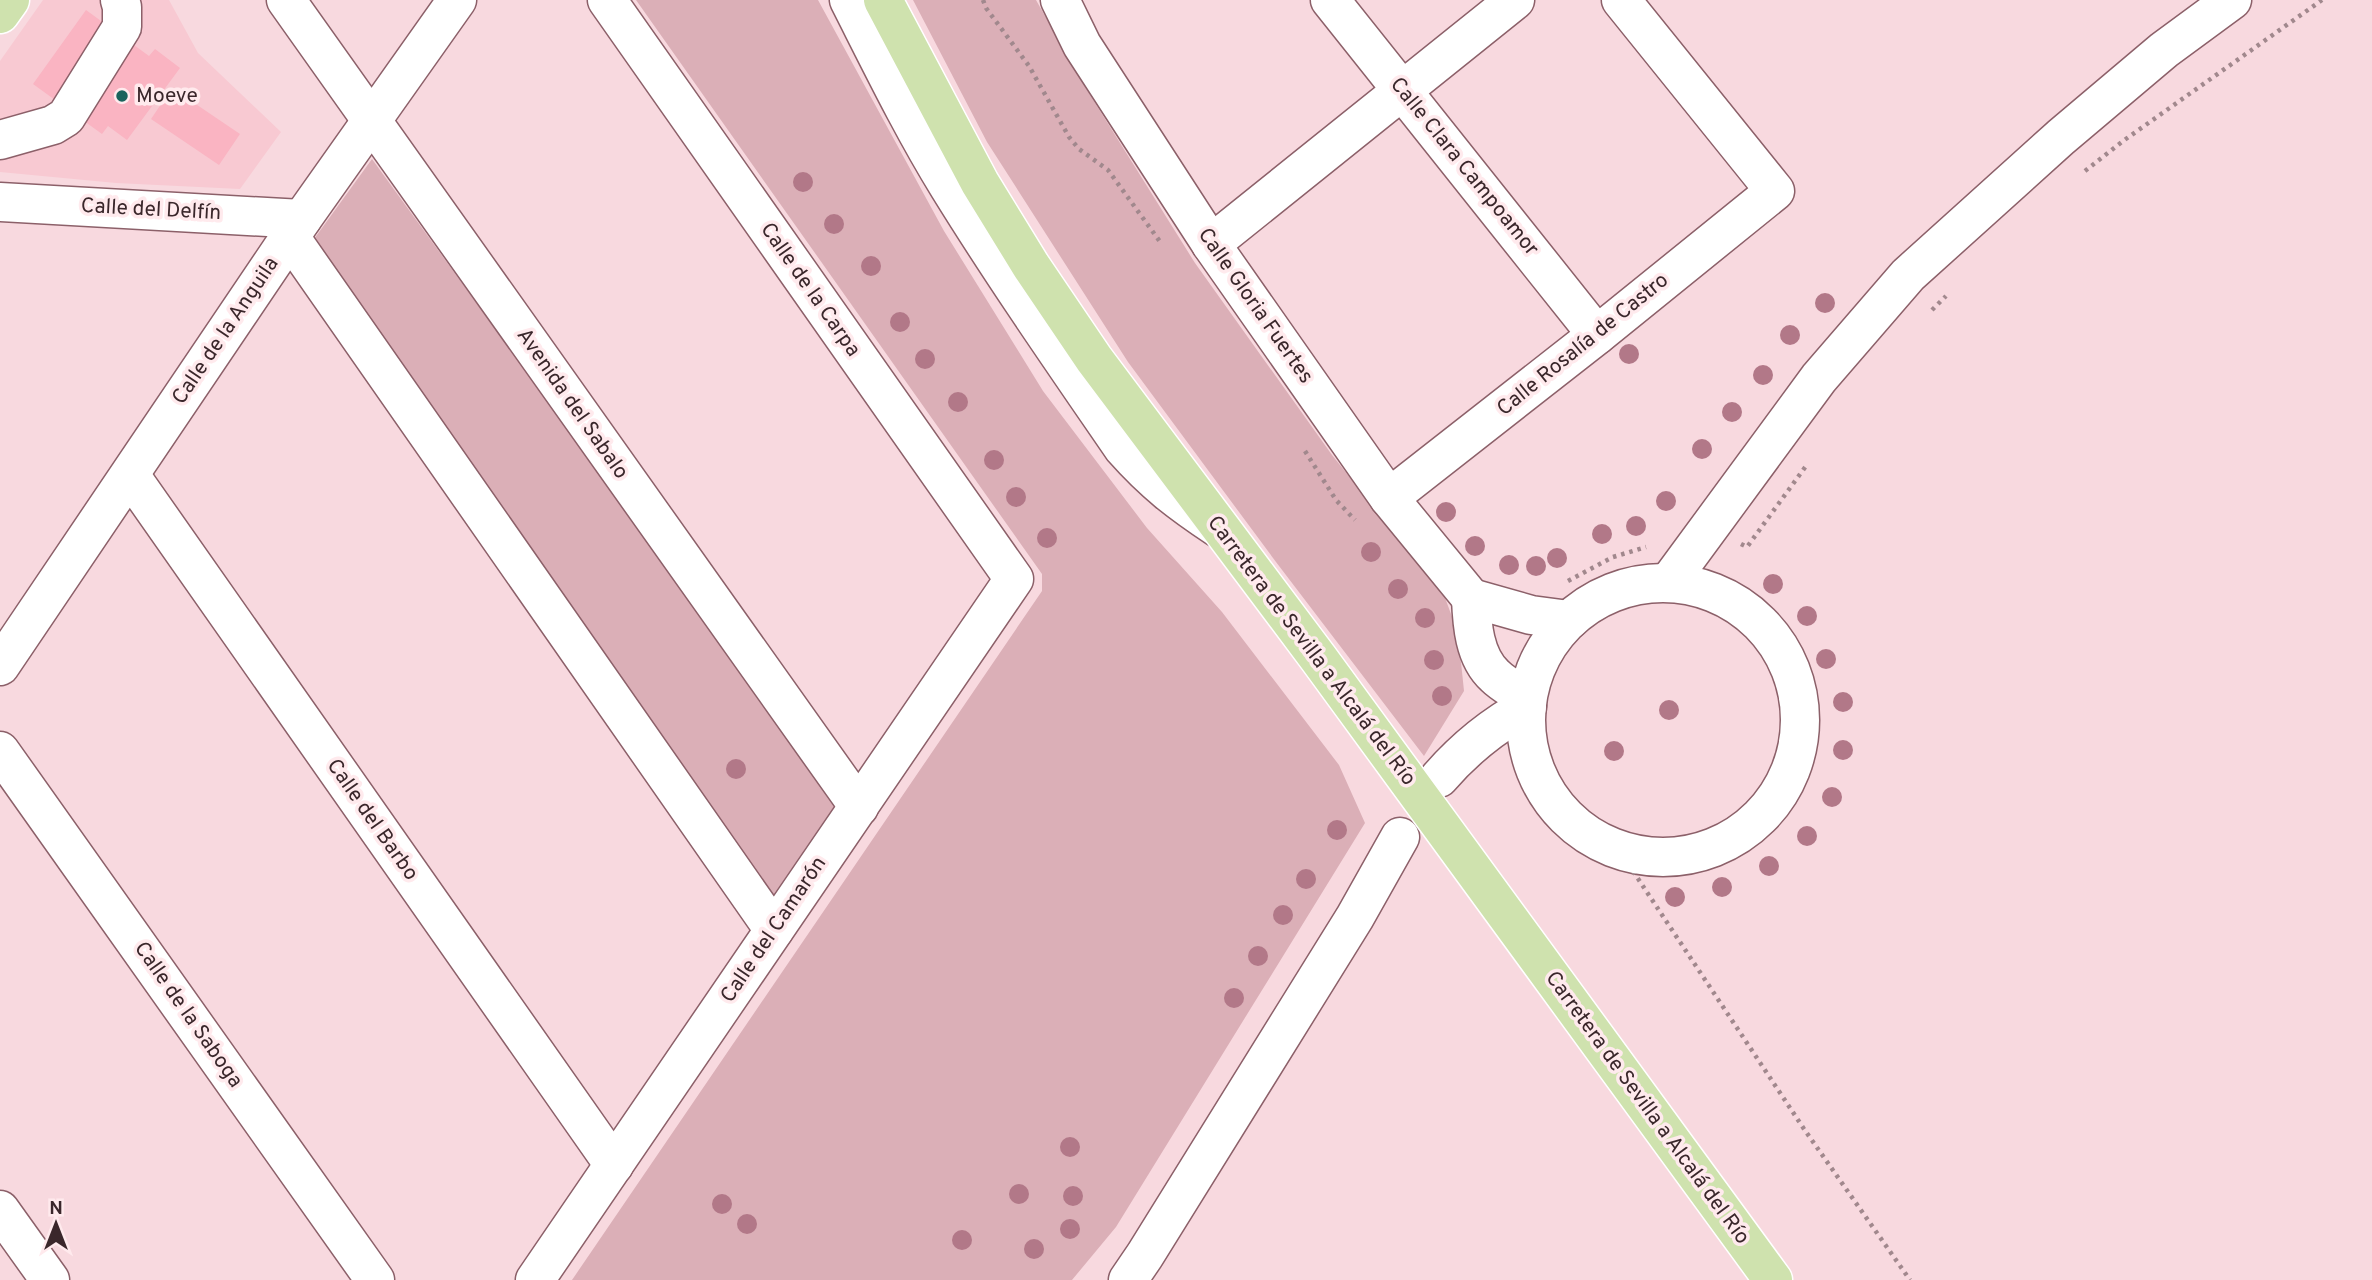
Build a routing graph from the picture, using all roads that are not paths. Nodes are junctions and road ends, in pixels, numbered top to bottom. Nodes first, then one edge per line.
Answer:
1 (10, 0) edge
2 (120, 0) edge
3 (286, 0) edge
4 (457, 0) edge
5 (607, 0) edge
6 (849, 0) edge
7 (883, 0) edge
8 (1060, 0) edge
9 (1330, 0) edge
10 (1515, 0) edge
11 (1620, 0) edge
12 (2232, 0) edge
13 (0, 14) edge
14 (1402, 91) junction
15 (371, 120) junction
16 (0, 140) edge
17 (0, 202) edge
18 (296, 228) junction
19 (1211, 244) junction
20 (1597, 335) junction
21 (130, 475) junction
22 (1390, 498) junction
23 (1218, 528) junction
24 (1014, 579) joint
25 (1669, 582) junction
26 (1471, 598) junction
27 (1569, 620) junction
28 (0, 666) edge
29 (1527, 703) junction
30 (0, 751) edge
31 (1439, 778) dead end
32 (859, 807) junction
33 (1400, 836) dead end
34 (774, 930) junction
35 (614, 1165) junction
36 (0, 1210) edge
37 (50, 1280) edge
38 (375, 1280) edge
39 (535, 1280) edge
40 (1128, 1280) edge
41 (1773, 1280) edge

1 - 13 main road
2 - 16 street
3 - 15 street, Avenida del Sabalo
4 - 15 street, Calle de la Anguila
5 - 24 street, Calle de la Carpa
6 - 23 street
7 - 23 main road, Carretera de Sevilla a Alcalá del Río
8 - 19 street, Calle Gloria Fuertes
9 - 14 street, Calle Clara Campoamor
10 - 14 street
11 - 20 street, Calle Rosalía de Castro
12 - 25 street
14 - 19 street
14 - 20 street, Calle Clara Campoamor
15 - 18 street, Calle de la Anguila
15 - 32 street, Avenida del Sabalo
17 - 18 street, Calle del Delfín
18 - 21 street, Calle de la Anguila
18 - 34 street
19 - 22 street, Calle Gloria Fuertes
20 - 22 street, Calle Rosalía de Castro
21 - 28 street, Calle de la Anguila
21 - 35 street, Calle del Barbo
22 - 26 street, Calle Gloria Fuertes
23 - 41 main road, Carretera de Sevilla a Alcalá del Río
24 - 32 street, Calle del Camarón
25 - 27 street
25 - 29 street
26 - 27 street
26 - 29 street
27 - 29 street
29 - 31 street
30 - 38 street, Calle de la Saboga
32 - 34 street, Calle del Camarón
33 - 40 street
34 - 35 street, Calle del Camarón
35 - 39 street, Calle del Camarón
36 - 37 street

